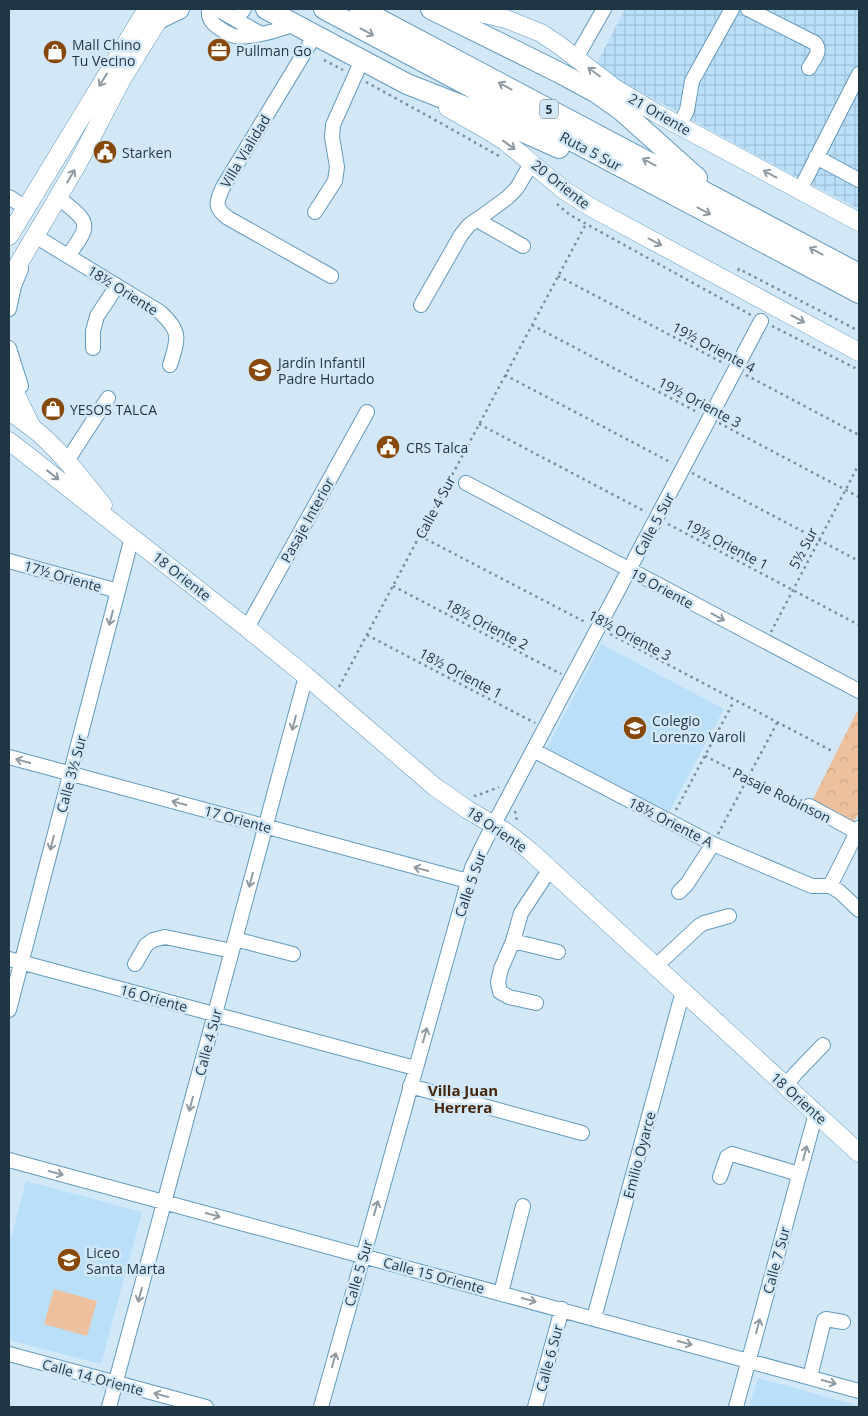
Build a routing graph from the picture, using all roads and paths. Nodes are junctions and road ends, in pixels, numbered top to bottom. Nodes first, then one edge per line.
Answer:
1 (179, 9) edge
2 (209, 9) edge
3 (217, 9) edge
4 (266, 9) edge
5 (324, 9) edge
6 (360, 9) edge
7 (431, 9) edge
8 (463, 9) edge
9 (604, 9) edge
10 (732, 9) edge
11 (748, 9) edge
12 (157, 12) edge
13 (240, 14) edge
14 (296, 24) junction
15 (261, 34) junction
16 (315, 35) junction
17 (576, 58) junction
18 (362, 60) junction
19 (809, 68) dead end
20 (859, 74) edge
21 (407, 84) junction
22 (679, 126) junction
23 (816, 157) junction
24 (532, 162) junction
25 (645, 180) junction
26 (859, 180) edge
27 (800, 190) junction
28 (9, 197) edge
29 (58, 198) junction
30 (26, 208) junction
31 (594, 210) junction
32 (738, 210) junction
33 (315, 212) dead end
34 (477, 220) junction
35 (859, 222) edge
36 (9, 236) edge
37 (38, 237) junction
38 (523, 246) dead end
39 (68, 256) junction
40 (739, 269) dead end
41 (859, 274) edge
42 (331, 276) dead end
43 (558, 276) junction
44 (9, 281) edge
45 (117, 286) junction
46 (859, 293) edge
47 (421, 306) dead end
48 (9, 309) edge
49 (761, 321) dead end
50 (532, 325) junction
51 (859, 331) edge
52 (9, 348) edge
53 (93, 348) dead end
54 (859, 352) edge
55 (170, 365) dead end
56 (736, 369) junction
57 (9, 376) edge
58 (108, 398) dead end
59 (9, 411) edge
60 (368, 412) dead end
61 (710, 418) junction
62 (480, 424) junction
63 (35, 430) junction
64 (859, 435) edge
65 (12, 443) edge
66 (67, 461) junction
67 (859, 464) edge
68 (466, 483) dead end
69 (846, 490) junction
70 (859, 497) edge
71 (657, 518) junction
72 (118, 526) junction
73 (420, 536) junction
74 (132, 537) junction
75 (9, 561) edge
76 (629, 570) junction
77 (393, 586) junction
78 (793, 590) junction
79 (118, 591) junction
80 (859, 624) edge
81 (598, 627) junction
82 (247, 628) junction
83 (367, 635) junction
84 (766, 642) junction
85 (306, 676) junction
86 (571, 679) junction
87 (859, 692) edge
88 (334, 700) junction
89 (734, 701) junction
90 (777, 723) junction
91 (545, 728) junction
92 (533, 750) junction
93 (832, 752) dead end
94 (705, 756) junction
95 (9, 757) edge
96 (71, 774) junction
97 (748, 779) junction
98 (809, 806) joint
99 (670, 822) junction
100 (494, 825) junction
101 (266, 826) junction
102 (858, 831) edge
103 (713, 844) junction
104 (550, 869) junction
105 (468, 881) junction
106 (830, 886) junction
107 (679, 892) dead end
108 (859, 910) edge
109 (729, 916) dead end
110 (513, 941) junction
111 (234, 945) junction
112 (558, 952) dead end
113 (293, 954) dead end
114 (15, 960) edge
115 (135, 964) dead end
116 (656, 966) junction
117 (683, 991) junction
118 (536, 1003) dead end
119 (9, 1010) edge
120 (215, 1014) junction
121 (823, 1045) dead end
122 (415, 1068) junction
123 (410, 1086) junction
124 (786, 1086) junction
125 (816, 1113) junction
126 (582, 1133) dead end
127 (859, 1153) edge
128 (9, 1160) edge
129 (799, 1174) junction
130 (720, 1176) dead end
131 (164, 1202) junction
132 (523, 1206) dead end
133 (363, 1256) junction
134 (501, 1293) junction
135 (562, 1310) junction
136 (594, 1318) junction
137 (843, 1322) dead end
138 (9, 1354) edge
139 (748, 1360) junction
140 (810, 1377) junction
141 (116, 1382) junction
142 (859, 1391) edge
143 (110, 1407) edge
144 (206, 1407) edge
145 (321, 1407) edge
146 (535, 1407) edge
147 (736, 1407) edge

1 - 12 highway
2 - 15 street
3 - 13 street
4 - 14 highway, 20 Oriente
5 -> 25 highway, Ruta 5 Sur / 5
32 -> 6 highway, Ruta 5 Sur / 5
7 - 32 highway
8 - 17 main road, 21 Oriente
9 - 17 street
10 - 22 street
11 - 19 street
29 -> 12 main road
12 -> 30 main road
13 - 15 street
14 - 15 street
14 - 16 highway, 20 Oriente
16 - 18 highway, 20 Oriente
16 - 42 street, Villa Vialidad
22 -> 17 main road, 21 Oriente
18 - 21 highway, 20 Oriente
18 - 33 street
20 - 23 street
21 -> 24 main road, 20 Oriente
21 - 25 highway
27 -> 22 main road, 21 Oriente
23 - 26 street
23 - 27 street
24 - 31 main road, 20 Oriente
24 - 34 street
25 -> 46 highway, Ruta 5 Sur / 5
27 - 35 main road, 21 Oriente
28 - 30 street
29 - 37 main road
29 - 39 street
30 - 36 main road
31 - 43 path, Calle 4 Sur
31 -> 54 main road, 20 Oriente
41 -> 32 highway, Ruta 5 Sur / 5
34 - 38 street
34 - 47 street
37 - 39 street, 18½ Oriente
37 - 44 main road
37 - 48 street
39 - 45 street, 18½ Oriente
40 - 51 path
43 - 50 path, Calle 4 Sur
43 - 56 path, 19½ Oriente 4
45 - 53 street
45 - 55 street, 18½ Oriente
49 - 56 street, Calle 5 Sur
50 - 61 path, 19½ Oriente 3
50 - 62 path, Calle 4 Sur
52 - 63 street
56 - 61 street, Calle 5 Sur
56 - 64 path, 19½ Oriente 4
57 - 63 main road
58 - 66 street
59 - 63 main road, 18 Oriente
60 - 82 street, Pasaje Interior
61 - 69 path, 19½ Oriente 3
61 - 71 street, Calle 5 Sur
62 - 71 path, 19½ Oriente 1
62 - 73 path, Calle 4 Sur
63 - 65 main road
63 - 66 main road, 18 Oriente
65 -> 72 main road, 18 Oriente
66 - 72 main road, 18 Oriente
67 - 69 path, 5½ Sur
68 - 76 street, 19 Oriente
69 - 70 path, 19½ Oriente 3
69 - 78 path, 5½ Sur
71 - 76 street, Calle 5 Sur
71 - 78 path, 19½ Oriente 1
72 - 74 main road, 18 Oriente
73 - 77 path, Calle 4 Sur
73 - 81 path, 18½ Oriente 3
74 - 79 street, Calle 3½ Sur
74 - 82 main road, 18 Oriente
75 - 79 street, 17½ Oriente
76 - 81 street, Calle 5 Sur
76 -> 84 street, 19 Oriente
77 - 83 path, Calle 4 Sur
77 - 86 path, 18½ Oriente 2
78 - 80 path, 19½ Oriente 1
78 - 84 path, 5½ Sur
79 -> 96 street, Calle 3½ Sur
81 - 86 street, Calle 5 Sur
81 - 89 path, 18½ Oriente 3
82 - 85 main road, 18 Oriente
83 - 88 path, Calle 4 Sur
83 - 91 path, 18½ Oriente 1
84 - 87 street, 19 Oriente
85 - 88 main road, 18 Oriente
85 -> 101 street, Calle 4 Sur
86 - 91 street, Calle 5 Sur
88 - 100 main road, 18 Oriente
89 - 90 path, 18½ Oriente 3
89 - 94 path
90 - 93 path, 18½ Oriente 3
90 - 97 path
91 - 92 street, Calle 5 Sur
92 - 99 street, 18½ Oriente A
92 - 100 street, Calle 5 Sur
94 - 97 path, Pasaje Robinson
94 - 99 path
96 -> 95 street, 17 Oriente
101 -> 96 street, 17 Oriente
96 -> 114 street, Calle 3½ Sur
97 - 98 path, Pasaje Robinson
97 - 103 path
98 - 102 street, Pasaje Robinson
99 - 103 street, 18½ Oriente A
100 - 104 main road, 18 Oriente
100 - 105 street, Calle 5 Sur
105 -> 101 street, 17 Oriente
101 -> 111 street, Calle 4 Sur
102 - 106 street
103 - 106 street, 18½ Oriente A
103 - 107 street
104 - 110 street
104 - 116 main road, 18 Oriente
122 -> 105 street, Calle 5 Sur
106 - 108 street
109 - 116 street
110 - 112 street
110 - 118 street
111 - 113 street
111 - 115 street
111 - 120 street, Calle 4 Sur
114 - 119 street, Calle 3½ Sur
114 - 120 street, 16 Oriente
116 - 117 main road, 18 Oriente
117 - 124 main road, 18 Oriente
117 - 136 street, Emilio Oyarce
120 - 122 street, 16 Oriente
120 -> 131 street, Calle 4 Sur
121 - 124 street
122 - 123 street, Calle 5 Sur
123 - 126 street
133 -> 123 street, Calle 5 Sur
124 - 125 main road, 18 Oriente
125 - 127 main road, 18 Oriente
129 -> 125 street, Calle 7 Sur
128 -> 131 street, Calle 15 Oriente
129 - 130 street
139 -> 129 street, Calle 7 Sur
131 -> 133 street, Calle 15 Oriente
131 -> 141 street, Calle 4 Sur
132 - 134 street
133 - 134 street, Calle 15 Oriente
145 -> 133 street, Calle 5 Sur
134 -> 135 street, Calle 15 Oriente
135 - 136 street, Calle 15 Oriente
135 - 146 street, Calle 6 Sur
136 -> 139 street, Calle 15 Oriente
137 - 140 street
138 - 141 street, Calle 14 Oriente
139 - 140 street, Calle 15 Oriente
139 - 147 street, Calle 7 Sur
140 -> 142 street, Calle 15 Oriente
141 - 143 street, Calle 4 Sur
144 -> 141 street, Calle 14 Oriente

